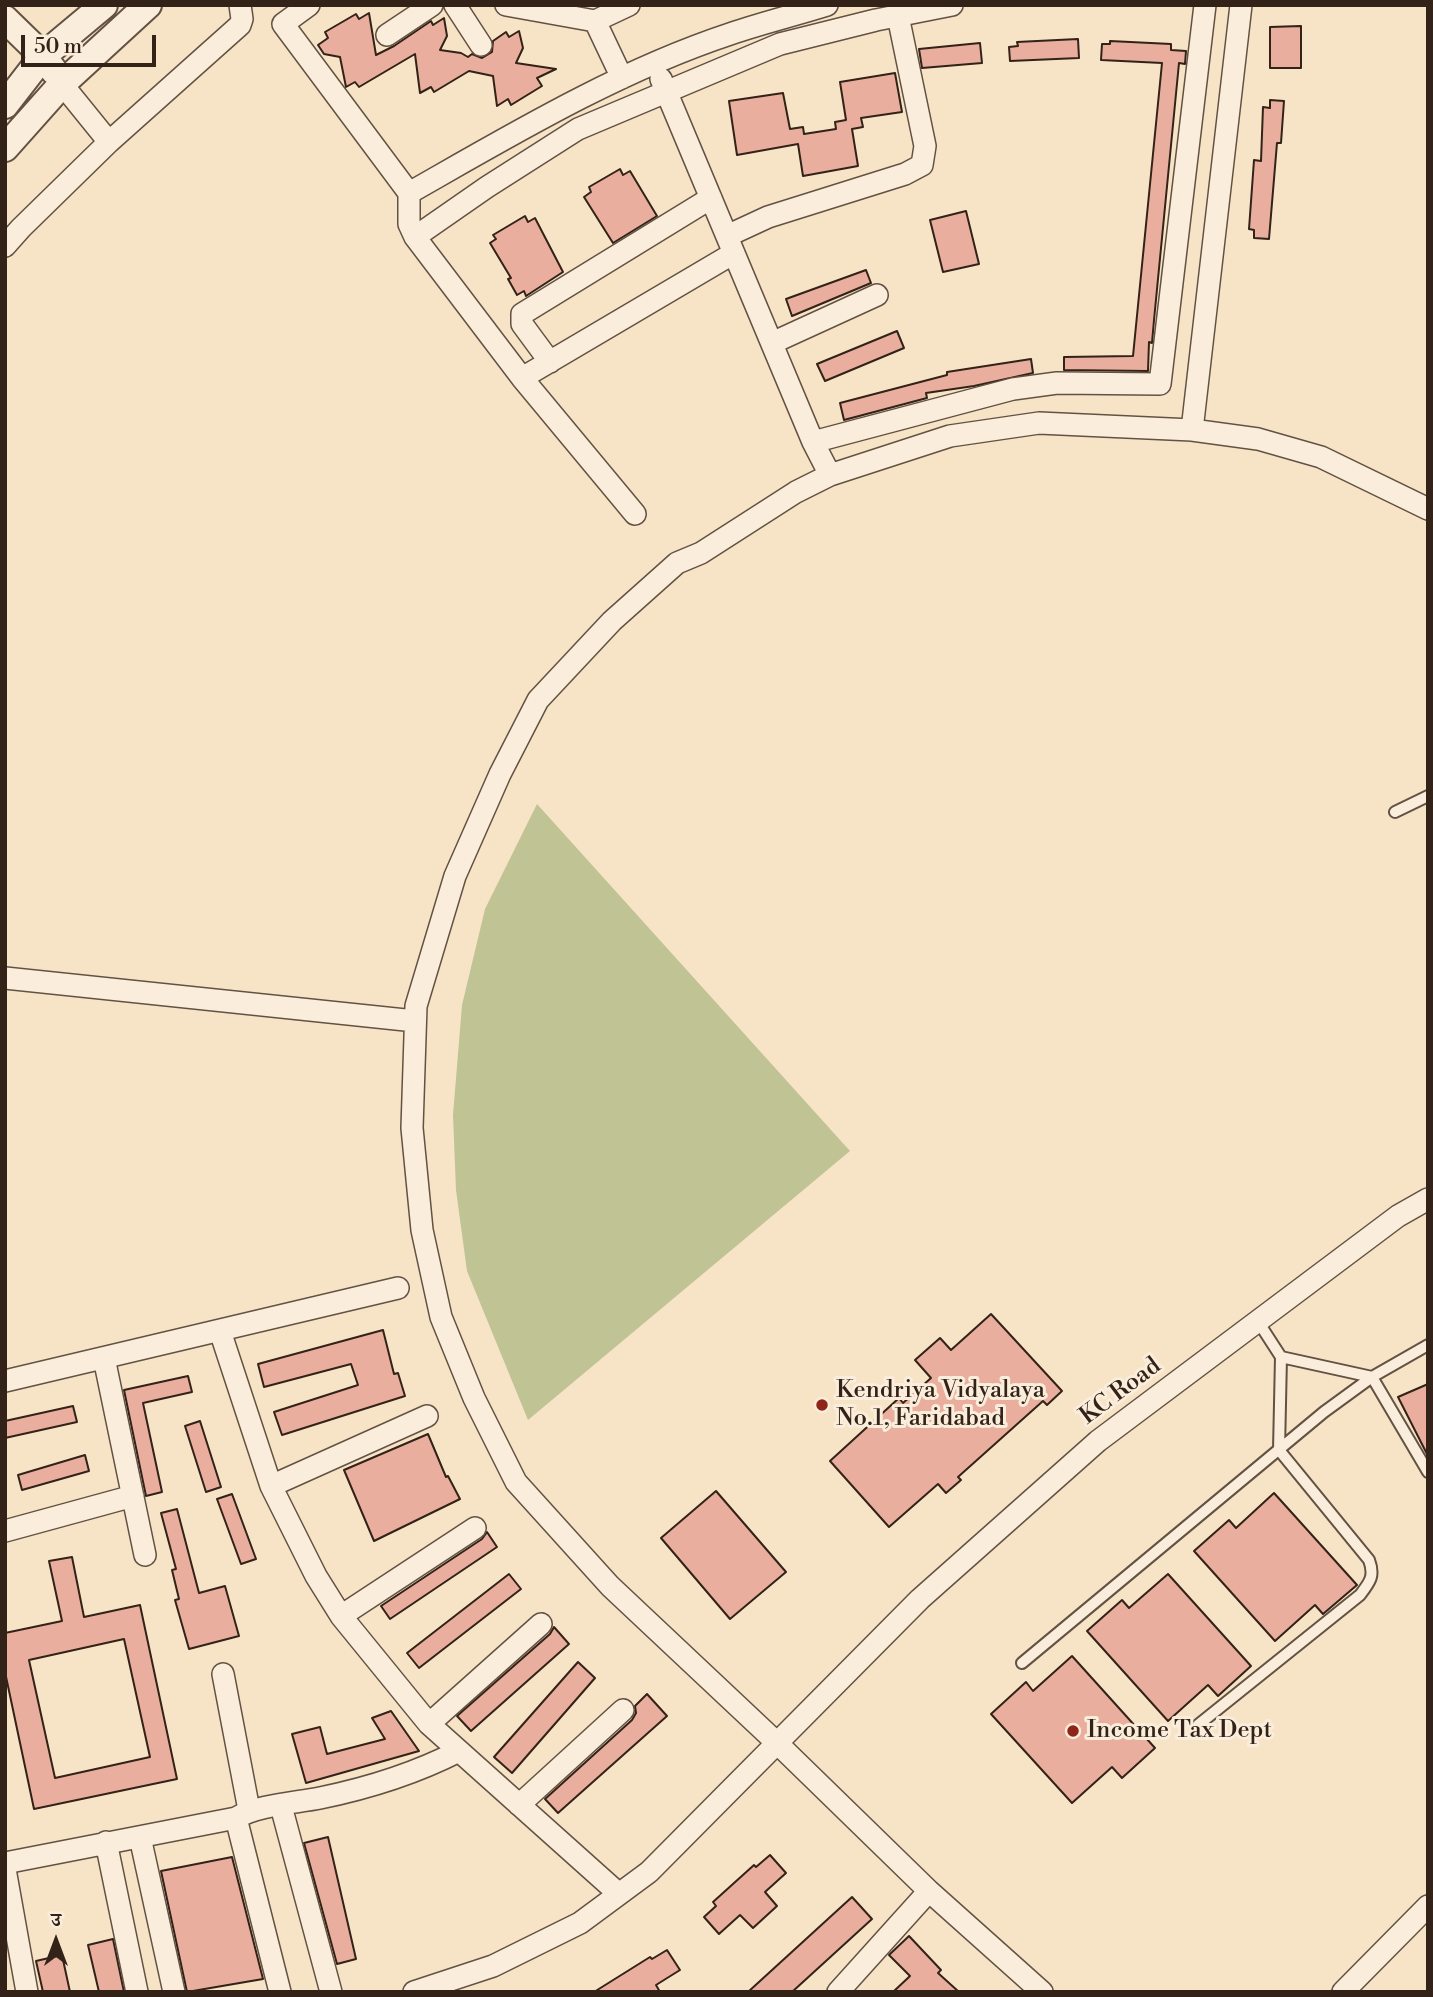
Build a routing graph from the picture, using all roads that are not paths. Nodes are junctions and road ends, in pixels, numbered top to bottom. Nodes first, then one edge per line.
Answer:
1 (104, 5) edge
2 (148, 5) edge
3 (240, 5) edge
4 (309, 5) edge
5 (432, 5) edge
6 (455, 5) edge
7 (506, 5) edge
8 (629, 5) edge
9 (827, 5) edge
10 (952, 5) edge
11 (1205, 5) edge
12 (1236, 6) edge
13 (804, 8) edge
14 (898, 16) junction
15 (5, 19) edge
16 (595, 21) junction
17 (387, 35) dead end
18 (481, 45) dead end
19 (43, 56) junction
20 (655, 64) junction
21 (622, 78) junction
22 (62, 84) junction
23 (666, 91) junction
24 (5, 105) edge
25 (109, 142) junction
26 (5, 148) edge
27 (409, 193) junction
28 (711, 198) junction
29 (415, 237) junction
30 (730, 245) junction
31 (5, 246) edge
32 (877, 295) dead end
33 (772, 343) junction
34 (550, 362) junction
35 (522, 379) junction
36 (1192, 430) junction
37 (813, 442) junction
38 (830, 475) junction
39 (1428, 509) edge
40 (635, 514) dead end
41 (1428, 796) edge
42 (1395, 812) dead end
43 (5, 978) edge
44 (415, 1021) junction
45 (1428, 1199) edge
46 (398, 1288) dead end
47 (1259, 1323) junction
48 (220, 1331) junction
49 (1428, 1345) edge
50 (1281, 1357) junction
51 (104, 1358) junction
52 (1371, 1377) junction
53 (5, 1381) edge
54 (427, 1416) dead end
55 (1279, 1450) junction
56 (1428, 1472) edge
57 (271, 1486) junction
58 (133, 1496) junction
59 (475, 1528) dead end
60 (5, 1531) edge
61 (145, 1555) dead end
62 (341, 1616) junction
63 (541, 1624) dead end
64 (1022, 1663) dead end
65 (223, 1674) dead end
66 (622, 1710) dead end
67 (429, 1724) junction
68 (1198, 1725) dead end
69 (777, 1743) junction
70 (459, 1751) junction
71 (519, 1805) junction
72 (281, 1806) junction
73 (242, 1814) junction
74 (140, 1837) junction
75 (106, 1843) junction
76 (5, 1863) edge
77 (5, 1870) edge
78 (929, 1891) junction
79 (619, 1894) junction
80 (1428, 1906) edge
81 (27, 1992) edge
82 (137, 1992) edge
83 (174, 1992) edge
84 (280, 1992) edge
85 (331, 1992) edge
86 (414, 1992) edge
87 (838, 1992) edge
88 (1042, 1992) edge
89 (1343, 1992) edge

1 - 19 street
2 - 22 street
3 - 25 street
4 - 27 street
5 - 17 street
6 - 18 street
7 - 16 street
8 - 16 street
9 - 13 street
10 - 14 street
11 - 37 street
12 - 36 street
13 - 20 street
14 - 23 street
14 - 30 street
15 - 19 street
16 - 21 street
19 - 22 street
19 - 24 street
20 - 21 street
20 - 23 street
21 - 27 street
22 - 25 street
22 - 26 street
23 - 28 street
23 - 29 street
25 - 31 street
27 - 29 street
28 - 30 street
28 - 34 street
29 - 35 street
30 - 33 street
30 - 34 street
32 - 33 street
33 - 37 street
34 - 35 street
35 - 40 street
36 - 38 street
36 - 39 street
37 - 38 street
38 - 44 street
41 - 42 lane
43 - 44 street
44 - 69 street
45 - 47 street, KC Road
46 - 48 street
47 - 50 lane
47 - 69 street, KC Road
48 - 51 street
48 - 57 street
49 - 52 lane
50 - 52 lane
50 - 55 lane
51 - 53 street
51 - 58 street
52 - 55 lane
52 - 56 lane
54 - 57 street
55 - 64 lane
55 - 68 lane
57 - 62 street
58 - 60 street
58 - 61 street
59 - 62 street
62 - 67 street
63 - 67 street
65 - 73 street
66 - 71 street
67 - 70 street
69 - 78 street
69 - 79 street, KC Road
70 - 71 street
70 - 72 street
71 - 79 street
72 - 73 street
72 - 85 street
73 - 74 street
73 - 84 street
74 - 75 street
74 - 83 street
75 - 76 street
75 - 82 street
77 - 81 street
78 - 87 street
78 - 88 street
79 - 86 street, KC Road
80 - 89 street

